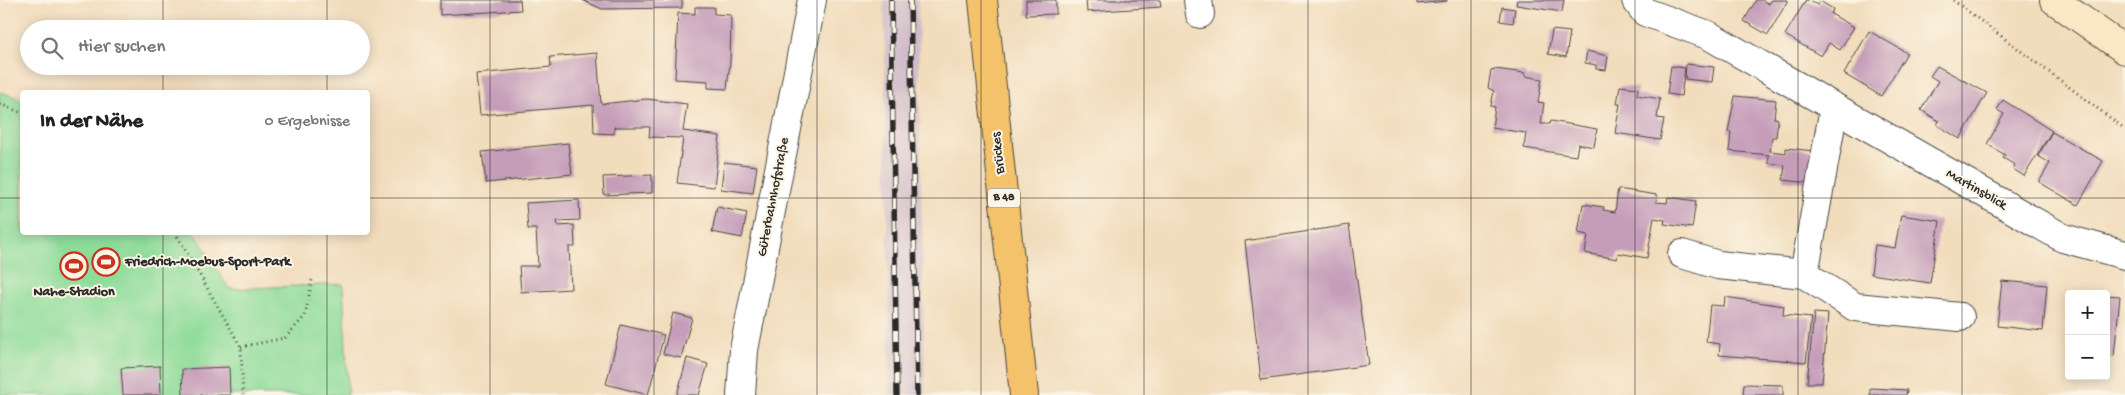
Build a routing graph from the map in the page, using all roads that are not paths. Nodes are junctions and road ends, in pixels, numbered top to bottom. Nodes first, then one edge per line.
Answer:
1 (812, 0) edge
2 (983, 0) edge
3 (1636, 0) edge
4 (2054, 0) edge
5 (2125, 50) edge
6 (1834, 108) junction
7 (1682, 254) dead end
8 (2125, 255) edge
9 (1804, 274) junction
10 (1960, 317) dead end
11 (741, 395) edge
12 (1024, 395) edge

1 - 11 street, Güterbahnhofstraße
2 - 12 main road, Brückes / B 48
3 - 6 street, Martinsblick
4 - 5 street
6 - 8 street, Martinsblick
6 - 9 street
7 - 9 street
9 - 10 street

